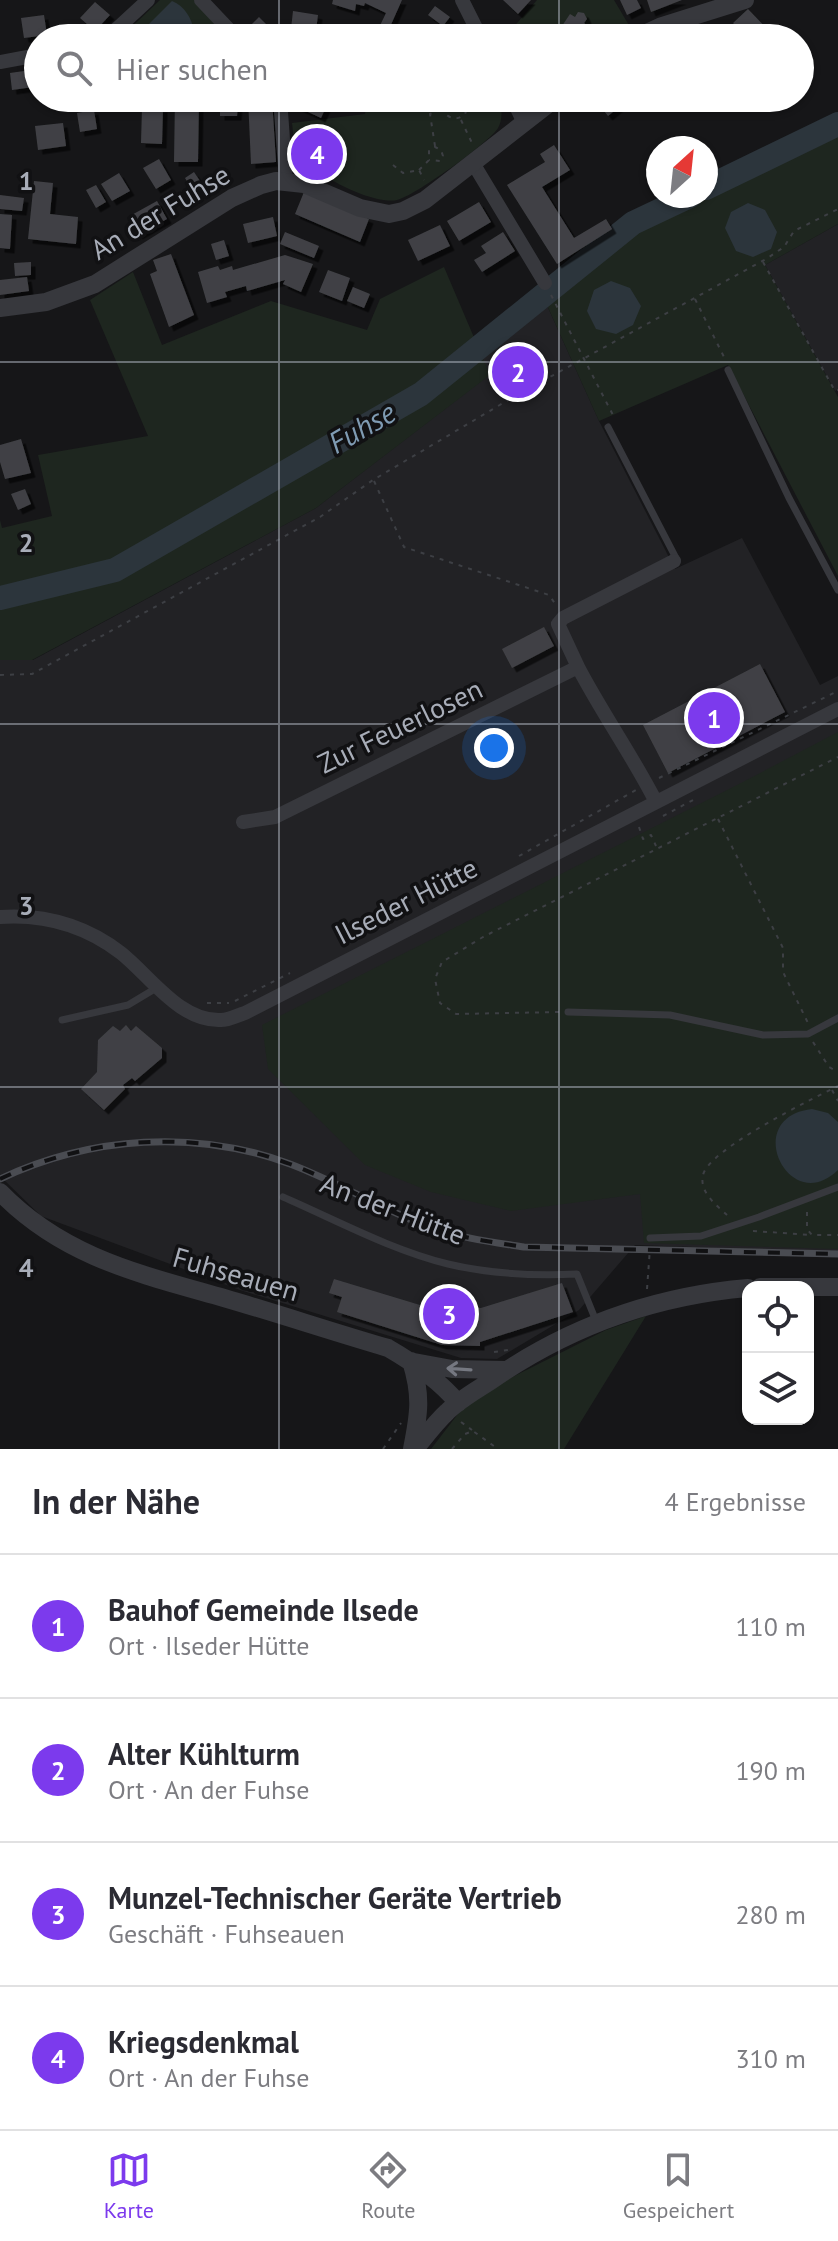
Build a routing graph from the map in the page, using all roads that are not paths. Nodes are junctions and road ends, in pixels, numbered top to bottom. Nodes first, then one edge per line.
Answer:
1 (148, 0) edge
2 (201, 0) edge
3 (462, 0) edge
4 (745, 0) edge
5 (122, 24) edge
6 (224, 24) edge
7 (474, 24) edge
8 (668, 24) edge
9 (24, 58) edge
10 (0, 62) edge
11 (281, 112) edge
12 (519, 112) edge
13 (538, 112) edge
14 (524, 123) junction
15 (476, 161) junction
16 (286, 181) junction
17 (545, 283) road end
18 (0, 308) edge
19 (728, 370) road end
20 (608, 427) dead end
21 (674, 561) joint
22 (838, 590) edge
23 (578, 667) junction
24 (838, 709) edge
25 (656, 802) junction
26 (243, 822) dead end
27 (0, 917) edge
28 (158, 987) junction
29 (568, 1012) road end
30 (838, 1018) edge
31 (62, 1020) dead end
32 (838, 1187) edge
33 (0, 1192) edge
34 (283, 1197) dead end
35 (650, 1238) road end
36 (814, 1287) edge
37 (838, 1287) edge
38 (742, 1289) edge
39 (596, 1321) junction
40 (411, 1361) junction
41 (506, 1370) junction
42 (458, 1403) junction
43 (413, 1449) edge

1 - 5 street
2 - 6 street
3 - 7 street
4 - 8 street
9 - 10 street
11 - 16 street
12 - 14 street
13 - 14 street
14 - 15 street
15 - 16 street
15 - 17 street
16 - 18 street, An der Fuhse
19 - 22 lane
20 - 21 lane
21 - 23 street
23 - 25 street
23 - 26 street, Zur Feuerlosen
24 - 25 street, Ilseder Hütte
25 - 28 street, Ilseder Hütte
27 - 28 street, Ilseder Hütte
28 - 31 lane
29 - 30 lane
32 - 35 lane
33 - 40 street, Fuhseauen
34 - 39 lane, An der Hütte
36 - 37 street
38 - 39 street
39 - 41 street
41 -> 40 street
40 - 42 street, Fuhseauen
40 - 43 street
41 - 42 street
42 - 43 street

